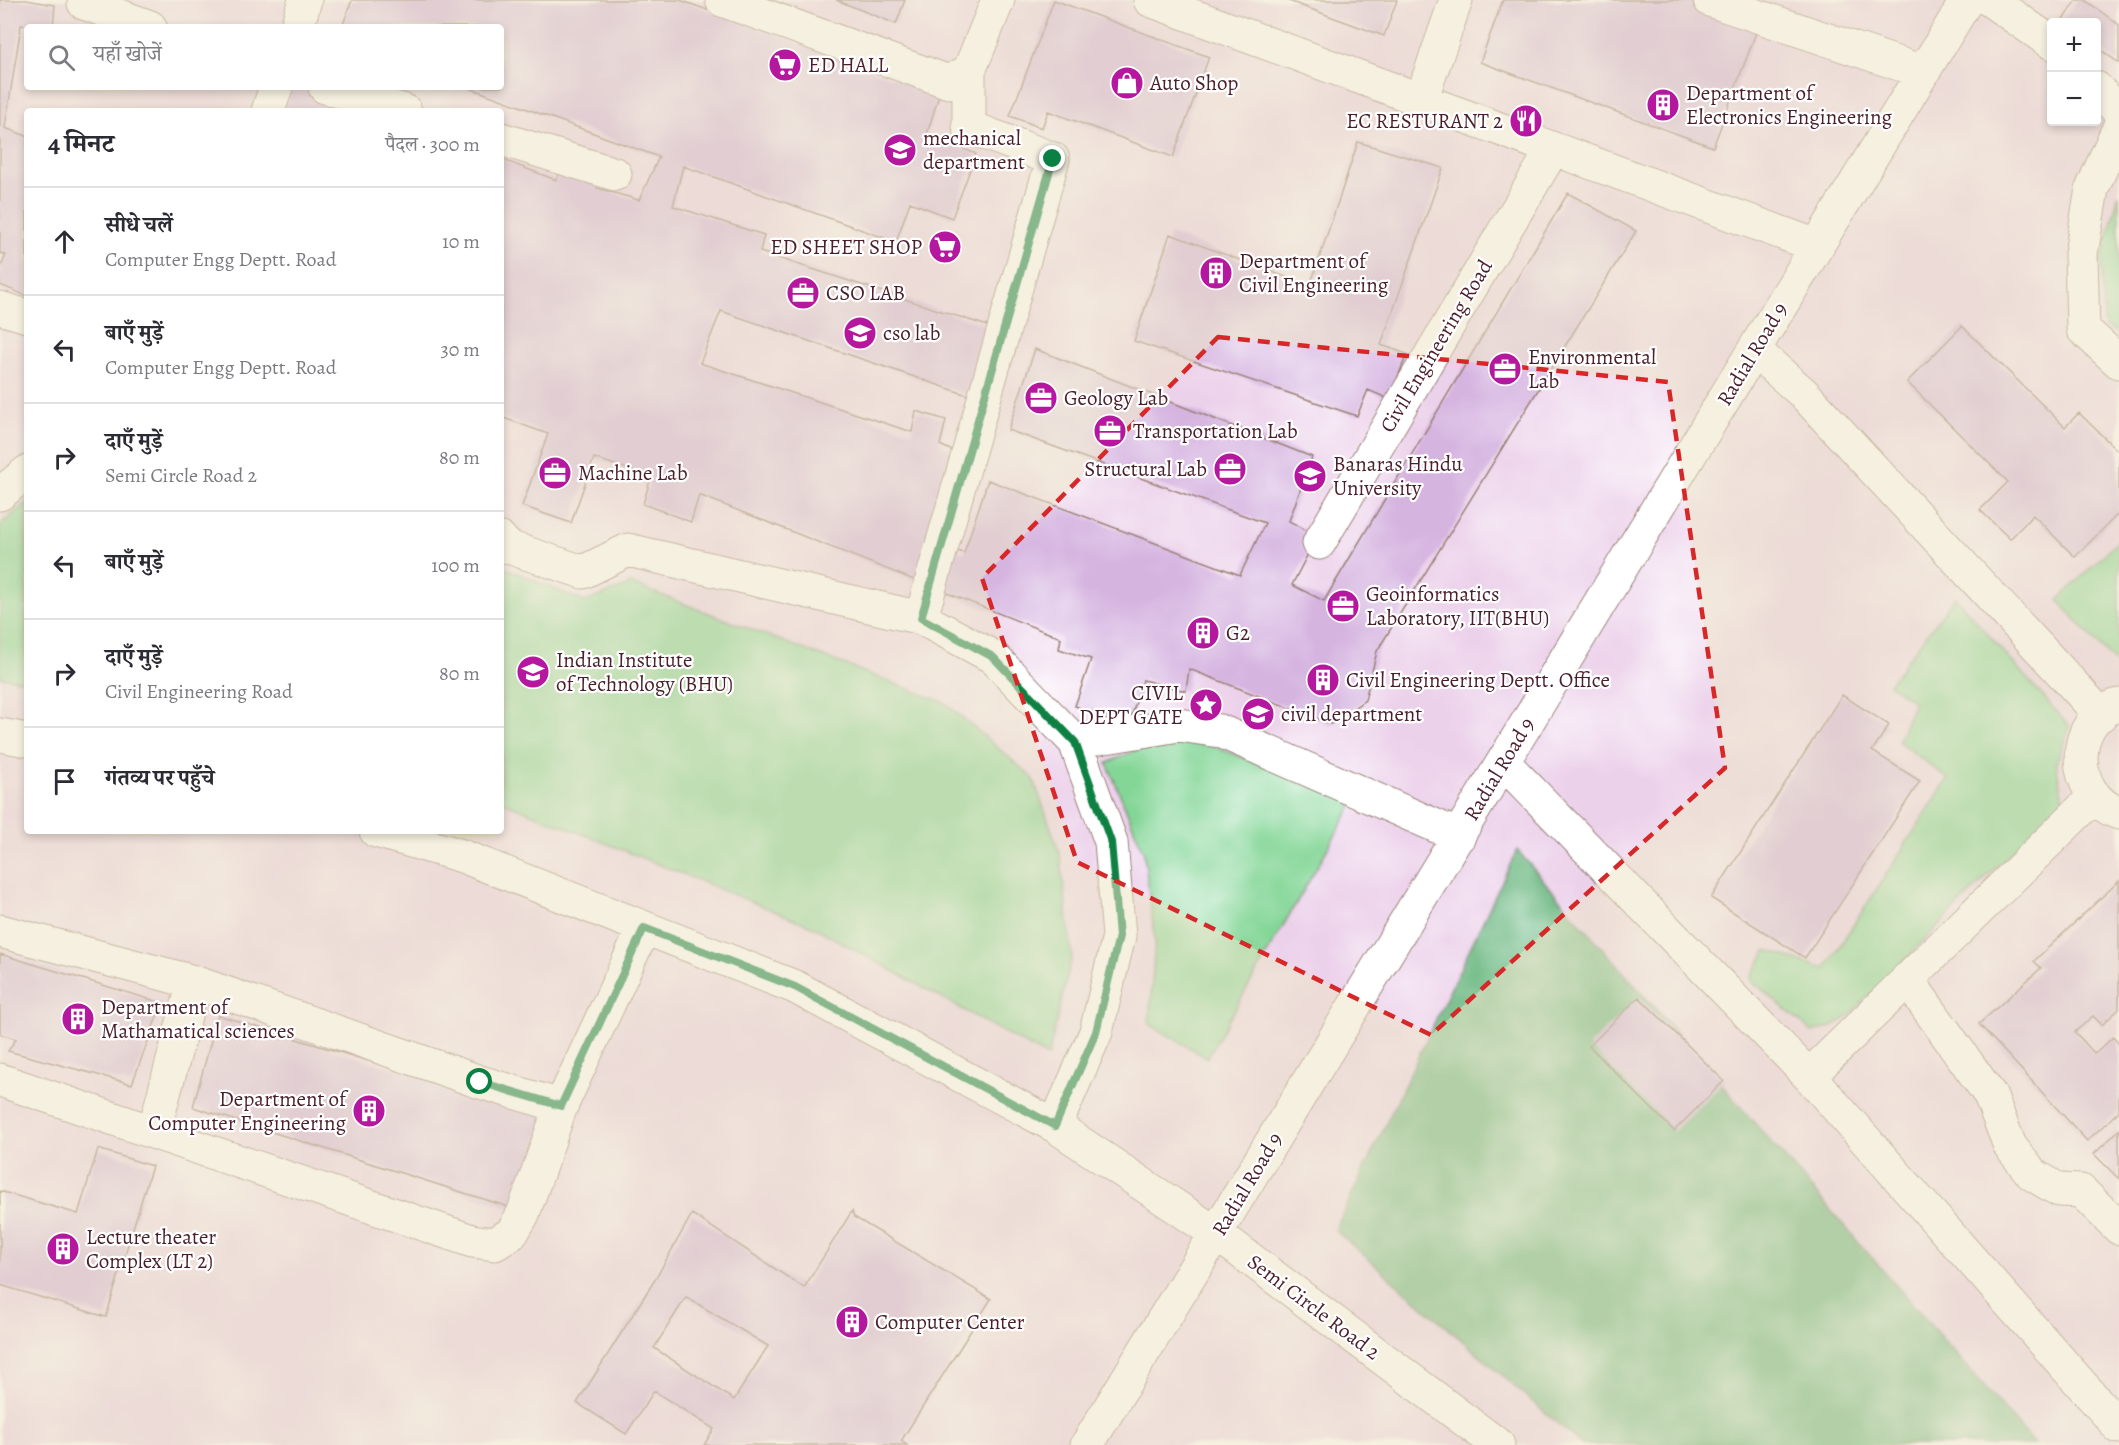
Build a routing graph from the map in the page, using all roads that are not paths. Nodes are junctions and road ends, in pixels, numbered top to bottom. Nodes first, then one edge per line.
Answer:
1 (305, 0) edge
2 (722, 0) edge
3 (998, 0) edge
4 (1150, 0) edge
5 (1456, 0) edge
6 (1710, 0) edge
7 (1966, 0) edge
8 (1990, 0) edge
9 (84, 3) dead end
10 (142, 24) edge
11 (298, 24) edge
12 (2047, 40) edge
13 (969, 71) junction
14 (1923, 72) junction
15 (275, 90) edge
16 (335, 90) edge
17 (2101, 92) edge
18 (1421, 100) junction
19 (269, 108) edge
20 (395, 108) edge
21 (2119, 111) edge
22 (2119, 127) edge
23 (504, 141) edge
24 (1553, 149) junction
25 (615, 174) dead end
26 (1817, 246) junction
27 (0, 308) edge
28 (24, 315) edge
29 (1754, 350) junction
30 (2119, 362) edge
31 (24, 474) edge
32 (0, 494) edge
33 (504, 542) edge
34 (1318, 543) dead end
35 (921, 618) junction
36 (2110, 710) edge
37 (0, 735) edge
38 (24, 739) edge
39 (1075, 742) junction
40 (1503, 762) junction
41 (2107, 805) edge
42 (386, 834) edge
43 (1459, 836) junction
44 (644, 928) junction
45 (0, 931) edge
46 (1907, 979) junction
47 (194, 982) junction
48 (1809, 1076) junction
49 (0, 1080) edge
50 (561, 1106) junction
51 (1055, 1126) junction
52 (154, 1131) junction
53 (2119, 1228) edge
54 (1217, 1234) junction
55 (2119, 1427) edge
56 (1087, 1445) edge
57 (1498, 1445) edge

1 - 11 street
2 - 13 street
3 - 13 street
4 - 18 street
5 - 18 street
6 - 14 street
7 - 14 street, Radial Road 9
8 - 12 street
9 - 10 street
13 - 35 street
14 - 26 street, Radial Road 9
15 - 19 street
16 - 20 street
17 - 21 street
18 - 24 street
22 - 30 street
23 - 25 street
24 - 26 street
24 - 34 street, Civil Engineering Road
26 - 29 street, Radial Road 9
27 - 28 street
29 - 36 street
29 - 40 street, Radial Road 9
31 - 32 street
33 - 35 street
35 - 39 street
36 - 41 street
37 - 38 street
39 - 43 street
39 - 51 street
40 - 43 street, Radial Road 9
40 - 48 street
41 - 46 street
42 - 44 street, Semi Circle Road 2
43 - 54 street, Radial Road 9
44 - 50 street
44 - 51 street, Semi Circle Road 2
45 - 47 street
46 - 48 street
46 - 53 street
47 - 50 street
47 - 52 street
48 - 55 street
49 - 52 street
50 - 52 street
51 - 54 street, Semi Circle Road 2
54 - 56 street, Radial Road 9
54 - 57 street, Semi Circle Road 2

